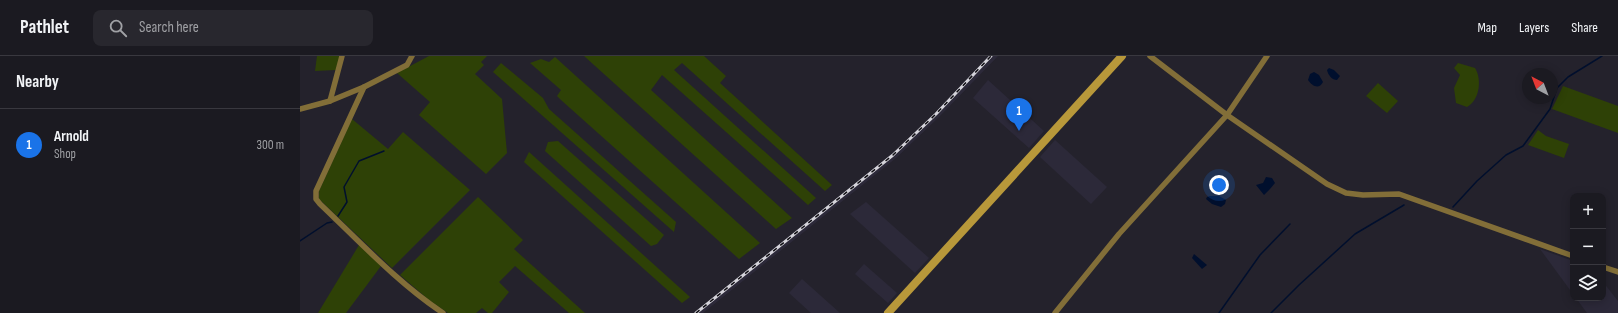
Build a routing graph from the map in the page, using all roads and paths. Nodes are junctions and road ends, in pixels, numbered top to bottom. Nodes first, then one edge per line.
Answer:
1 (342, 56) edge
2 (412, 56) edge
3 (1122, 56) edge
4 (1150, 56) edge
5 (1267, 56) edge
6 (364, 87) junction
7 (330, 101) junction
8 (300, 109) edge
9 (1227, 115) junction
10 (1570, 255) edge
11 (1606, 268) edge
12 (1618, 272) edge
13 (443, 313) edge
14 (888, 313) edge
15 (1054, 313) edge

1 - 7 street
2 - 6 street
3 - 14 main road
4 - 9 street
5 - 9 street
6 - 7 street
6 - 13 street
7 - 8 street
9 - 10 street
9 - 15 street
11 - 12 street

